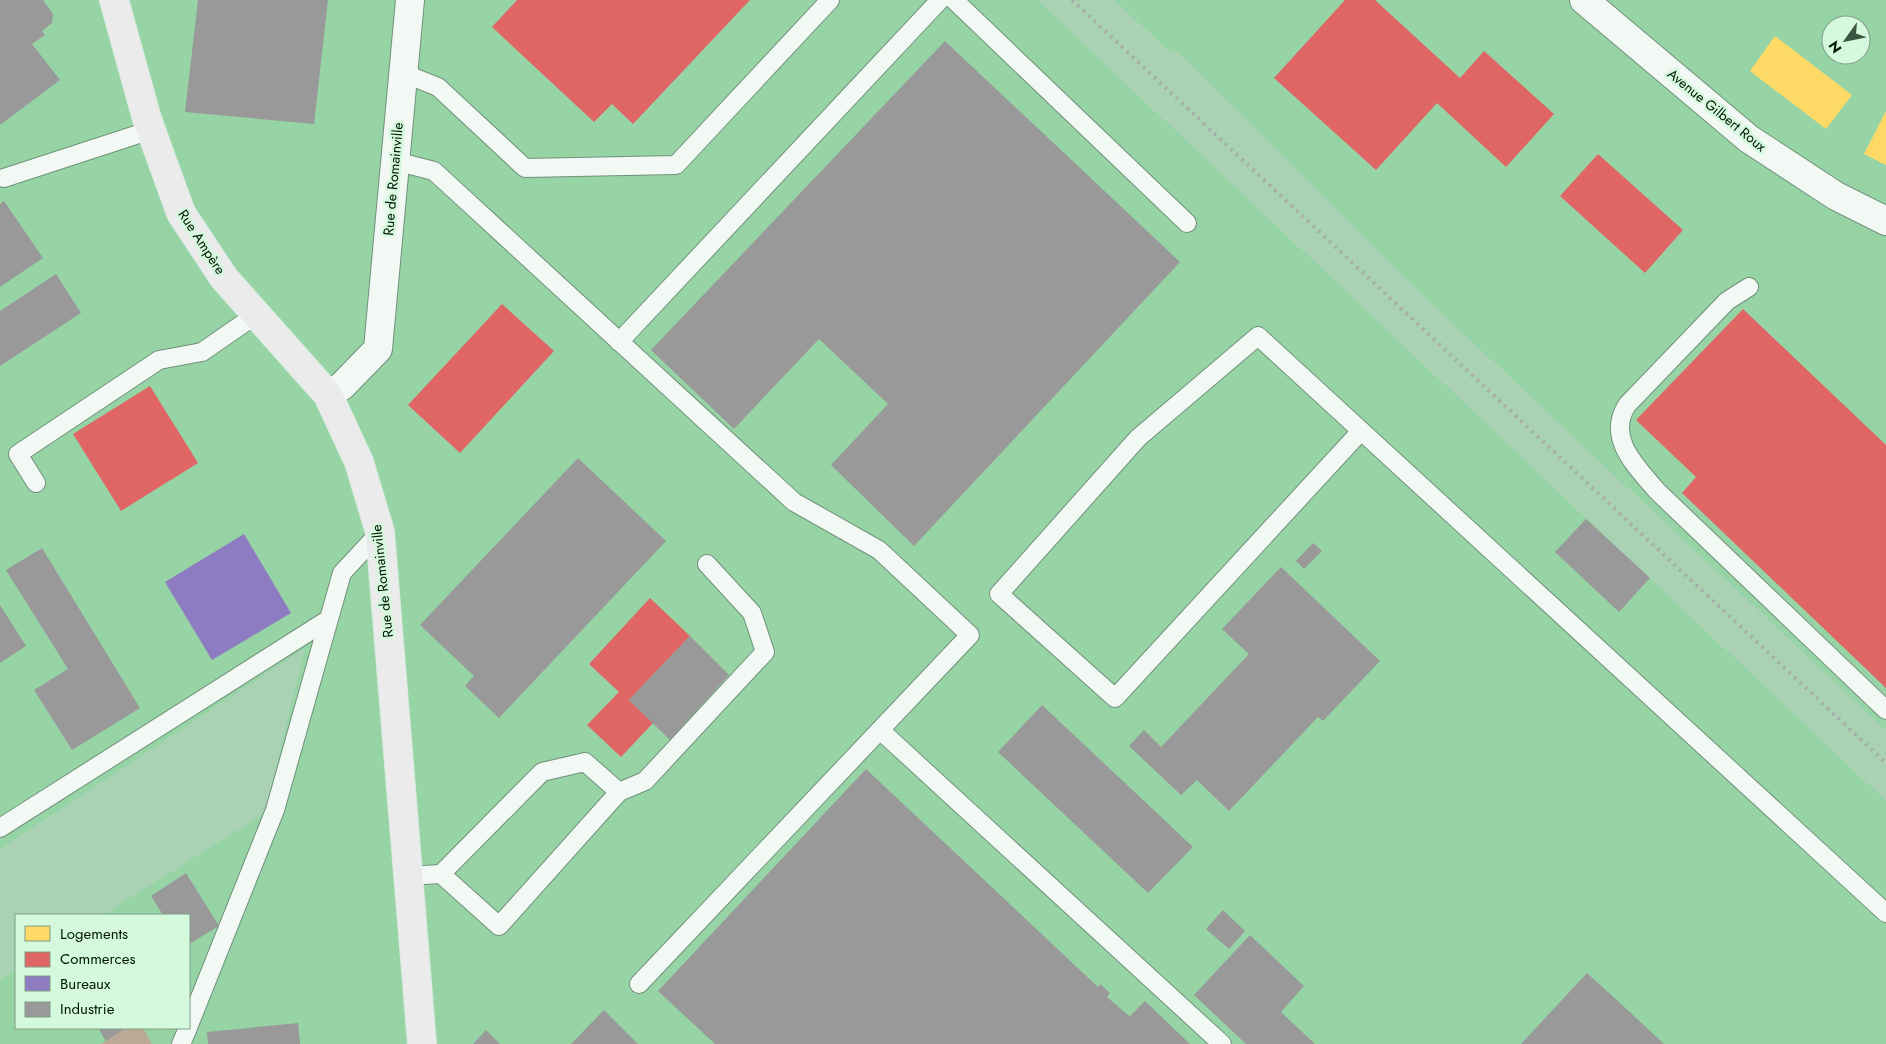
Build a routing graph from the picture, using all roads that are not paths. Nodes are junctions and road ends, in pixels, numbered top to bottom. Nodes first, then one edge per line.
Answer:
1 (114, 0) edge
2 (410, 0) edge
3 (830, 0) edge
4 (940, 0) edge
5 (954, 0) edge
6 (1584, 0) edge
7 (403, 73) junction
8 (151, 130) junction
9 (395, 161) junction
10 (4, 178) dead end
11 (1886, 221) edge
12 (1187, 223) dead end
13 (1749, 286) dead end
14 (257, 314) junction
15 (619, 342) junction
16 (328, 395) junction
17 (1362, 431) junction
18 (36, 483) dead end
19 (380, 532) junction
20 (707, 564) dead end
21 (328, 619) junction
22 (1886, 710) edge
23 (880, 730) junction
24 (619, 792) junction
25 (0, 828) edge
26 (441, 874) junction
27 (408, 876) junction
28 (1886, 913) edge
29 (639, 984) dead end
30 (190, 1021) edge
31 (187, 1029) edge
32 (181, 1044) edge
33 (422, 1044) edge
34 (1222, 1044) edge

1 - 8 main road, Rue Ampère
2 - 7 street, Rue de Romainville
3 - 7 lane
4 - 15 lane
5 - 12 lane
6 - 11 street, Avenue Gilbert Roux
7 - 9 street, Rue de Romainville
8 - 10 lane
8 - 14 main road, Rue Ampère
9 - 15 lane
9 - 16 street, Rue de Romainville
13 - 22 lane
14 - 16 main road, Rue Ampère
14 - 18 lane
15 - 23 lane
16 - 19 main road, Rue de Romainville
17 - 17 lane
17 - 28 lane
19 - 21 lane
19 - 27 main road, Rue de Romainville
20 - 24 lane
21 - 25 lane
21 - 30 lane
23 - 29 lane
23 - 34 lane
24 - 26 lane
24 - 26 lane
26 - 27 lane
27 - 33 main road, Rue de Romainville
31 - 32 lane

